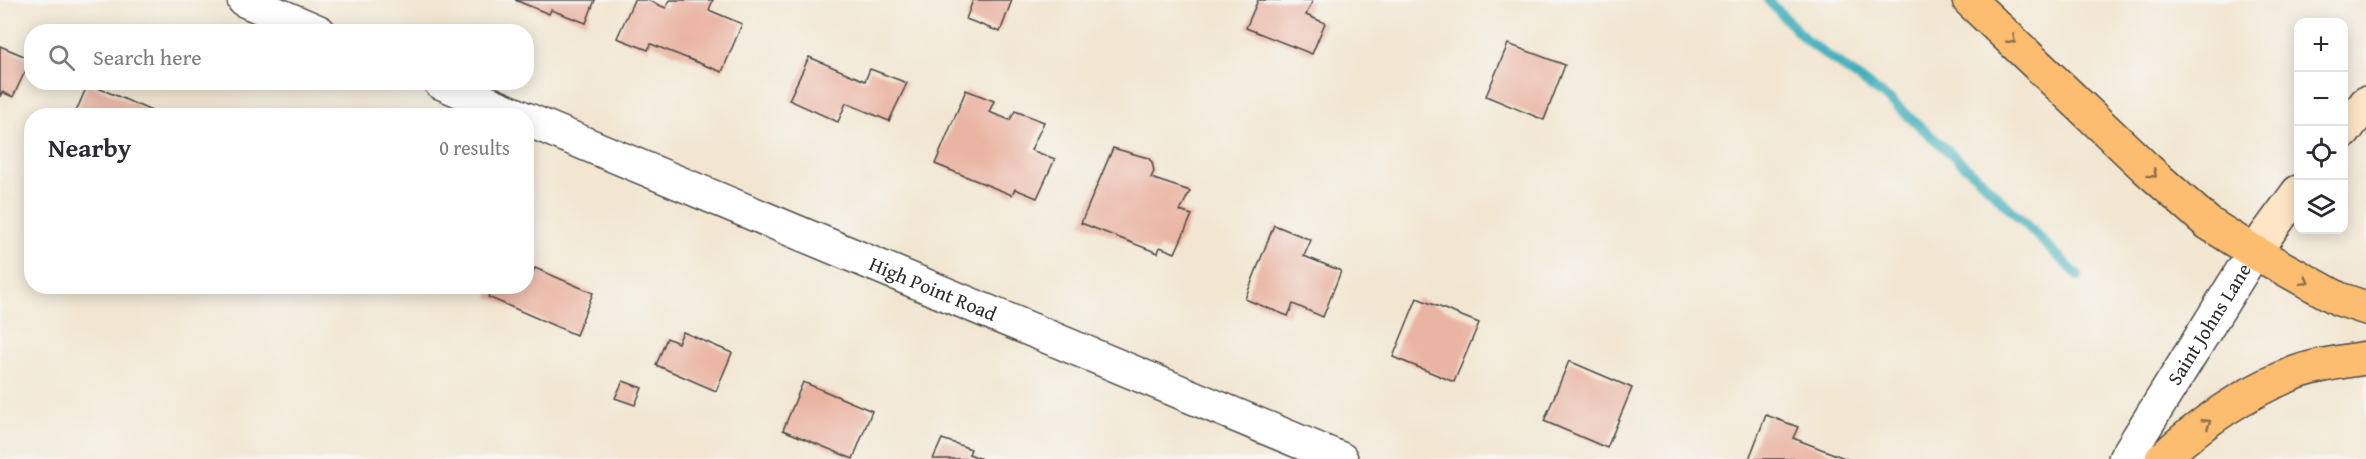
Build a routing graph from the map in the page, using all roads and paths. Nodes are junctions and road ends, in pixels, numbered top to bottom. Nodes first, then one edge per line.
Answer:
1 (244, 0) edge
2 (1969, 0) edge
3 (300, 24) edge
4 (459, 90) edge
5 (2366, 103) edge
6 (501, 108) edge
7 (534, 122) edge
8 (2348, 126) edge
9 (2294, 197) edge
10 (2254, 252) junction
11 (2366, 308) edge
12 (2366, 358) edge
13 (1341, 459) edge
14 (2125, 459) edge
15 (2162, 459) edge

1 - 3 street
2 -> 10 highway
4 - 6 street
5 - 8 main road
7 - 13 street, High Point Road
9 - 10 main road, Saint Johns Lane
10 -> 11 highway
10 - 14 street, Saint Johns Lane
15 -> 12 highway

